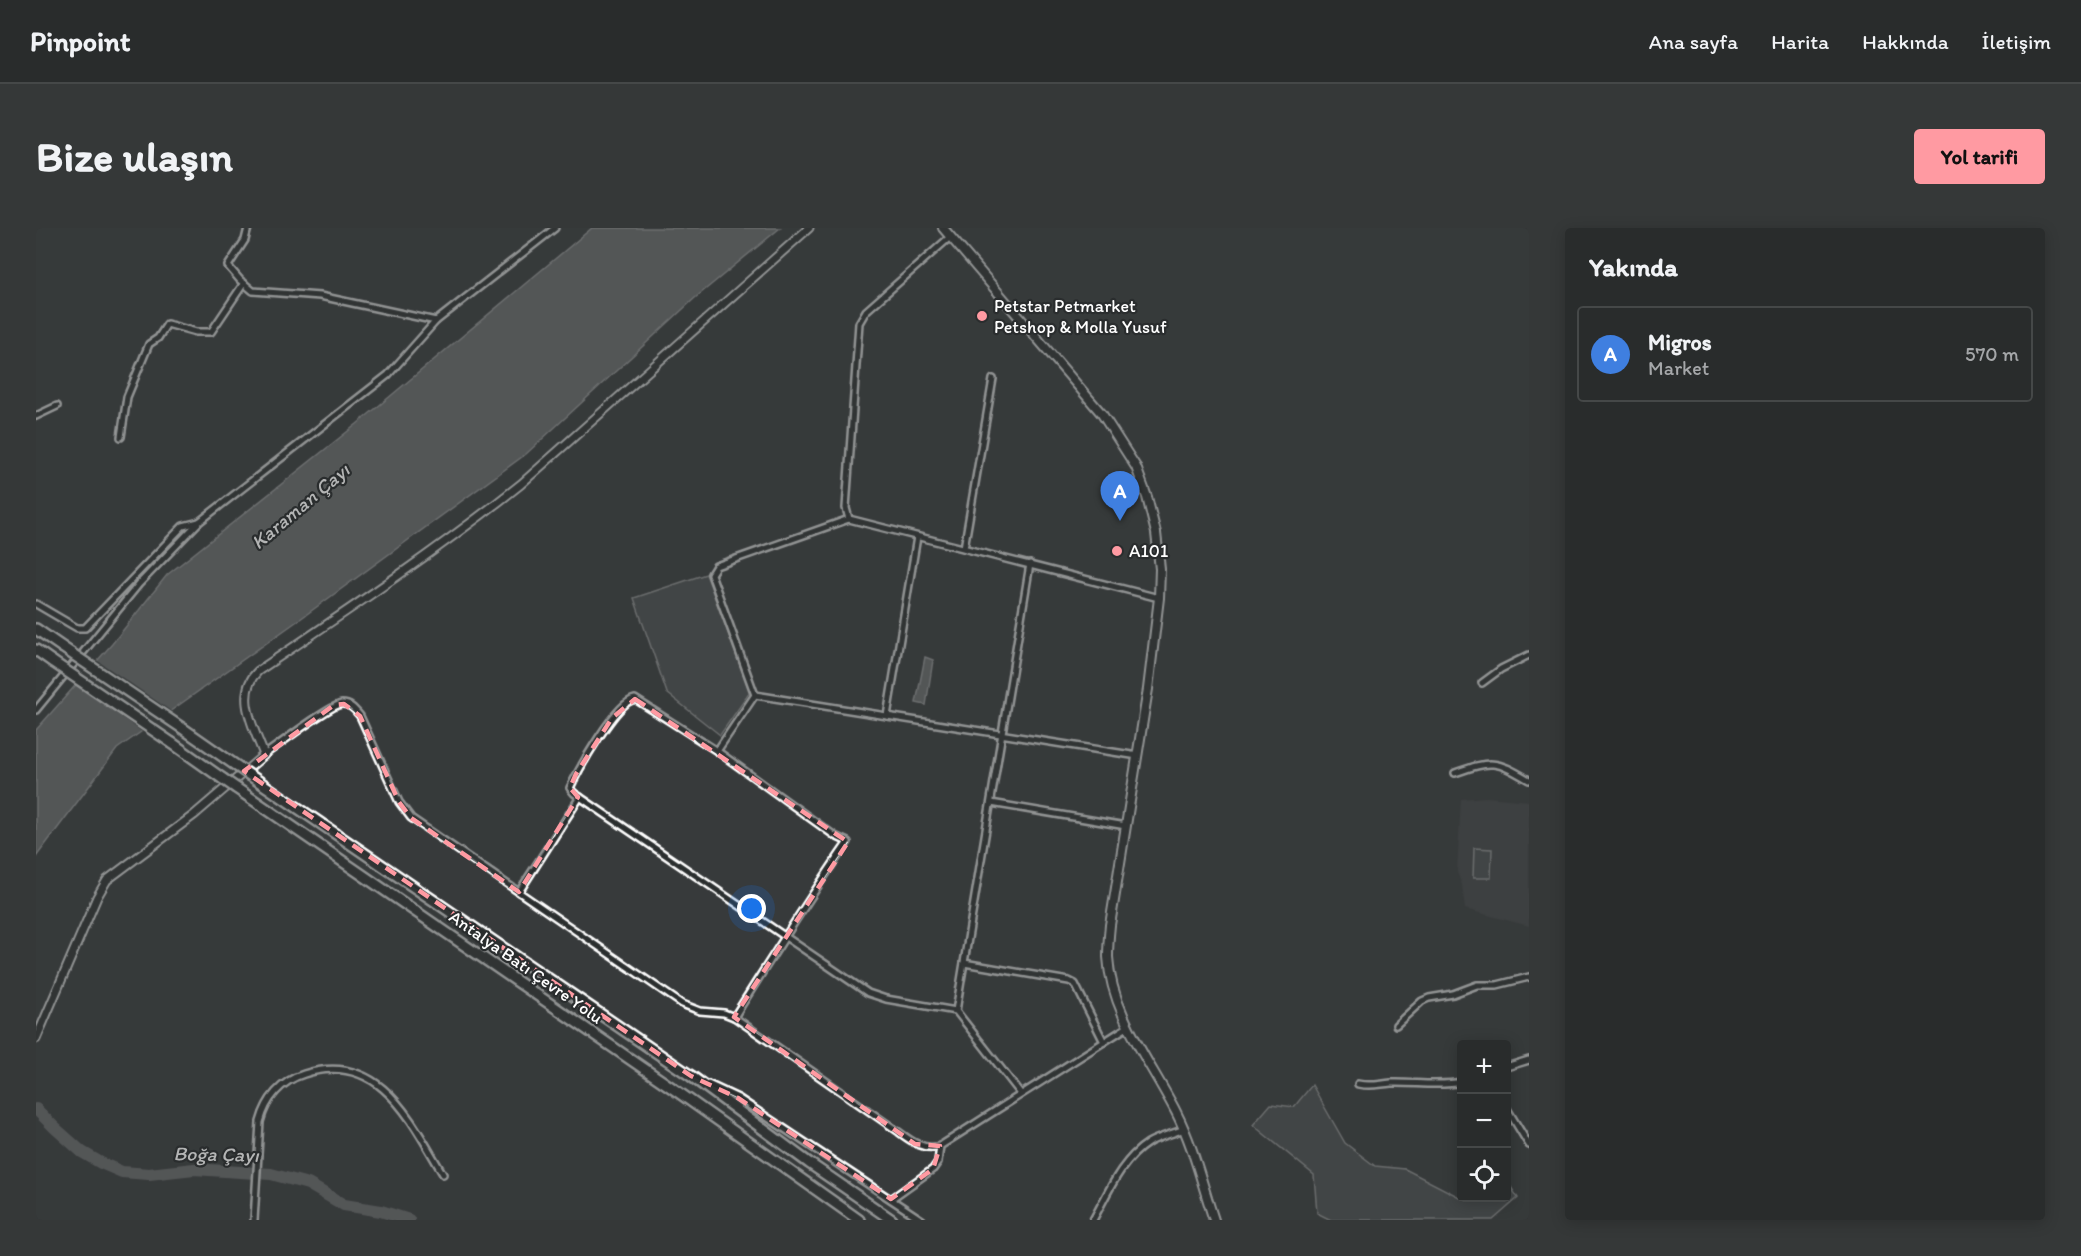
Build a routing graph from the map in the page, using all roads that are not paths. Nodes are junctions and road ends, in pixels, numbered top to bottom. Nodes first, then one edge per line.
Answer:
1 (248, 228) edge
2 (555, 228) edge
3 (809, 228) edge
4 (943, 228) edge
5 (950, 237) junction
6 (244, 284) junction
7 (436, 321) junction
8 (993, 379) dead end
9 (57, 406) dead end
10 (36, 416) edge
11 (121, 437) dead end
12 (849, 519) junction
13 (199, 522) junction
14 (917, 537) junction
15 (964, 548) junction
16 (1030, 564) junction
17 (1159, 598) junction
18 (36, 604) edge
19 (36, 629) edge
20 (36, 650) edge
21 (1529, 655) edge
22 (1482, 683) dead end
23 (755, 695) junction
24 (36, 710) edge
25 (888, 716) junction
26 (1002, 735) junction
27 (717, 751) junction
28 (264, 755) junction
29 (1138, 756) junction
30 (1455, 773) dead end
31 (1529, 780) edge
32 (580, 796) junction
33 (991, 803) junction
34 (1126, 826) junction
35 (519, 892) junction
36 (785, 938) junction
37 (964, 963) junction
38 (1529, 977) edge
39 (956, 1011) junction
40 (734, 1017) junction
41 (1396, 1025) dead end
42 (1129, 1026) junction
43 (36, 1039) edge
44 (1104, 1042) junction
45 (1529, 1060) edge
46 (1511, 1065) edge
47 (691, 1077) junction
48 (1457, 1083) edge
49 (1358, 1084) dead end
50 (1021, 1094) junction
51 (1511, 1115) edge
52 (1184, 1129) junction
53 (1529, 1145) edge
54 (940, 1146) junction
55 (443, 1174) dead end
56 (891, 1199) junction
57 (254, 1220) edge
58 (859, 1220) edge
59 (892, 1220) edge
60 (922, 1220) edge
61 (1093, 1220) edge
62 (1214, 1220) edge

1 - 6 street
2 - 7 street
3 - 28 street
4 - 5 main road
5 - 12 street
5 - 17 main road
6 - 7 street
6 - 11 street
7 - 13 street
8 - 15 street
9 - 10 street
12 - 14 street
12 - 23 street
13 - 18 street
13 - 24 street
14 - 15 street
14 - 25 street
15 - 16 street
16 - 17 street
16 - 26 street
17 - 29 main road
19 - 47 highway, bridge
20 - 58 highway, Antalya Batı Çevre Yolu, bridge
21 - 22 street
23 - 25 street
23 - 27 street
25 - 26 street
26 - 29 street
26 - 33 street
27 - 32 street
27 - 36 street
28 - 35 street
28 - 43 street
29 - 34 main road
30 - 31 street
32 - 35 street
32 - 36 street
33 - 34 street
33 - 37 street
34 - 42 main road
35 - 40 street
36 - 39 street
36 - 40 street
37 - 39 street
37 - 44 street
38 - 41 street
39 - 50 street
40 - 54 street
42 - 44 street
42 - 52 main road
44 - 50 street
45 - 46 street
47 - 56 street
47 - 59 highway
48 - 49 street
50 - 54 street
51 - 53 street
52 - 61 street
52 - 62 main road
54 - 56 street
55 - 57 street
56 - 60 street

